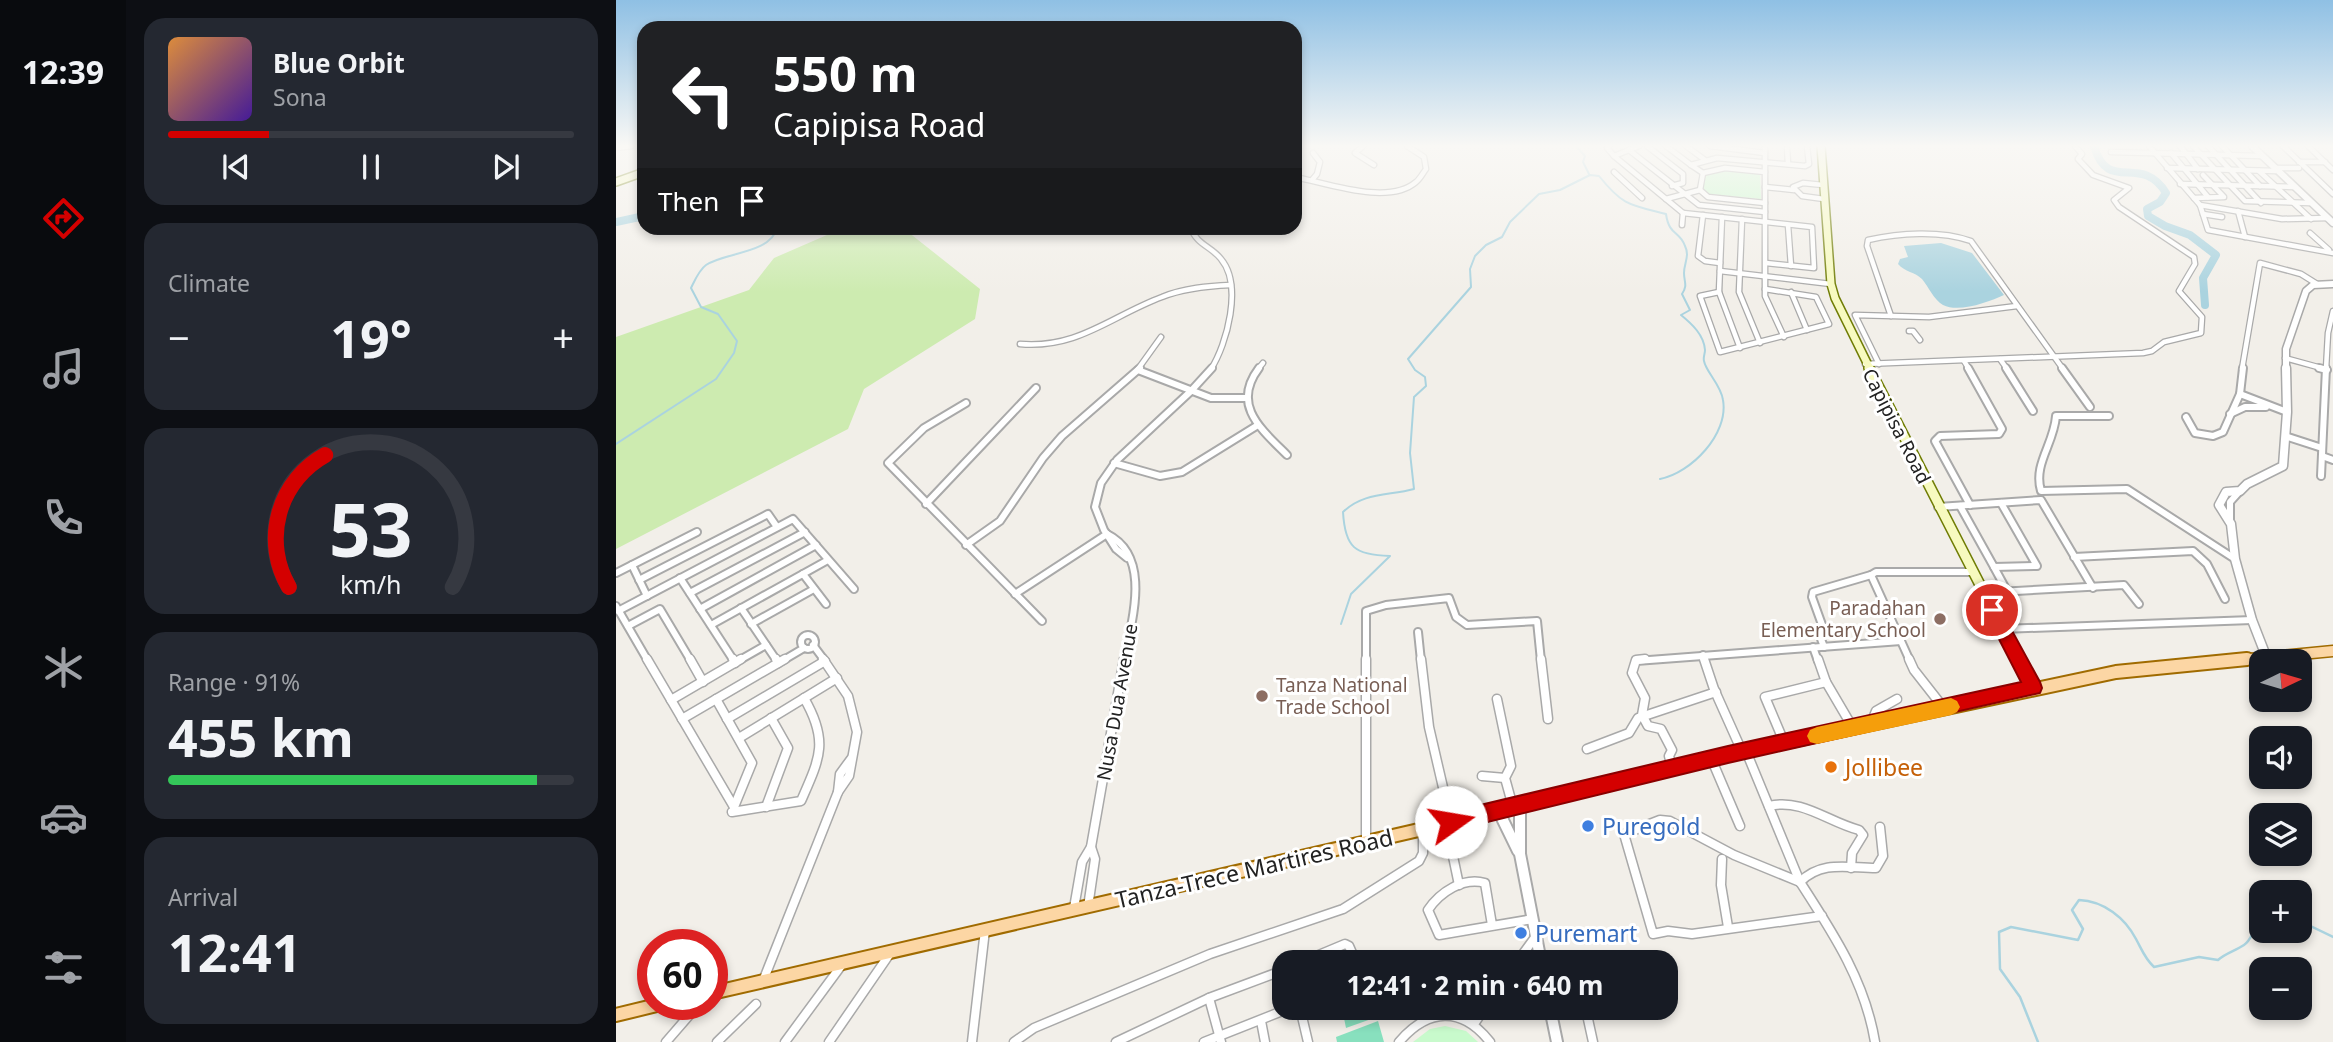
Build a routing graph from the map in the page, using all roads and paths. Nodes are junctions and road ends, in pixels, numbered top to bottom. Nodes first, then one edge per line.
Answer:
1 (1638, 195) edge
2 (1660, 195) edge
3 (1682, 195) edge
4 (1685, 195) edge
5 (1705, 195) edge
6 (1765, 195) edge
7 (1800, 195) edge
8 (1824, 195) edge
9 (2121, 195) edge
10 (2191, 195) edge
11 (2206, 195) edge
12 (2222, 195) edge
13 (2238, 195) edge
14 (2253, 195) edge
15 (2282, 195) edge
16 (2301, 195) edge
17 (1642, 198) dead end
18 (2194, 198) junction
19 (2209, 198) junction
20 (1665, 199) junction
21 (1824, 199) junction
22 (1765, 203) junction
23 (2261, 203) junction
24 (2291, 203) junction
25 (2310, 203) junction
26 (2200, 205) junction
27 (2238, 211) junction
28 (1765, 212) junction
29 (1683, 213) junction
30 (2203, 214) junction
31 (1703, 215) junction
32 (1722, 217) junction
33 (2222, 217) dead end
34 (1742, 219) junction
35 (2311, 219) junction
36 (2331, 220) edge
37 (1765, 222) junction
38 (1682, 225) dead end
39 (1788, 225) junction
40 (2310, 233) dead end
41 (1195, 235) edge
42 (2245, 237) junction
43 (2332, 252) edge
44 (1720, 263) junction
45 (1766, 263) junction
46 (1791, 266) junction
47 (1720, 271) junction
48 (1742, 273) junction
49 (1765, 275) junction
50 (1831, 284) junction
51 (2317, 284) junction
52 (2333, 284) edge
53 (1231, 285) junction
54 (1765, 289) junction
55 (1719, 292) junction
56 (1791, 292) junction
57 (2017, 306) junction
58 (2333, 311) edge
59 (1891, 316) junction
60 (1807, 330) junction
61 (1909, 331) dead end
62 (2331, 334) edge
63 (1161, 337) dead end
64 (1784, 337) junction
65 (1920, 340) dead end
66 (1760, 343) junction
67 (1020, 344) dead end
68 (1740, 348) junction
69 (2055, 358) junction
70 (2285, 358) junction
71 (2000, 359) junction
72 (2330, 359) edge
73 (1964, 361) junction
74 (1263, 363) dead end
75 (1865, 363) junction
76 (1879, 364) junction
77 (1138, 370) junction
78 (2327, 370) junction
79 (2330, 383) edge
80 (1036, 387) dead end
81 (1192, 392) junction
82 (2240, 394) junction
83 (1246, 398) junction
84 (966, 403) dead end
85 (2090, 407) dead end
86 (2274, 407) junction
87 (2033, 411) dead end
88 (2287, 412) junction
89 (2228, 415) junction
90 (2109, 416) dead end
91 (2186, 417) dead end
92 (1258, 425) junction
93 (2323, 435) junction
94 (2285, 436) junction
95 (2333, 439) edge
96 (2322, 448) junction
97 (1287, 455) dead end
98 (2322, 456) junction
99 (2333, 460) edge
100 (1114, 463) junction
101 (2321, 476) dead end
102 (2001, 503) junction
103 (926, 504) junction
104 (1970, 505) junction
105 (1960, 506) junction
106 (1938, 507) junction
107 (777, 527) junction
108 (696, 532) dead end
109 (805, 532) junction
110 (1107, 534) junction
111 (816, 545) junction
112 (966, 545) junction
113 (2074, 557) junction
114 (2235, 559) junction
115 (828, 560) junction
116 (632, 565) junction
117 (1994, 567) junction
118 (1972, 572) junction
119 (616, 573) edge
120 (803, 574) junction
121 (1871, 575) junction
122 (680, 578) junction
123 (639, 580) junction
124 (2093, 588) junction
125 (814, 589) junction
126 (854, 589) dead end
127 (2007, 591) junction
128 (1998, 592) dead end
129 (690, 593) junction
130 (1015, 594) junction
131 (647, 596) junction
132 (2225, 599) dead end
133 (826, 604) dead end
134 (2139, 604) dead end
135 (617, 608) edge
136 (700, 608) junction
137 (741, 608) junction
138 (2252, 620) junction
139 (1042, 621) dead end
140 (751, 624) junction
141 (628, 625) junction
142 (710, 625) junction
143 (2002, 629) junction
144 (1418, 632) dead end
145 (1901, 641) junction
146 (766, 645) junction
147 (1824, 646) junction
148 (1813, 647) junction
149 (2263, 649) edge
150 (2333, 651) edge
151 (2312, 653) edge
152 (1703, 655) junction
153 (2249, 658) edge
154 (825, 661) junction
155 (735, 663) junction
156 (778, 663) junction
157 (837, 678) junction
158 (703, 682) junction
159 (1826, 682) junction
160 (2033, 688) junction
161 (1716, 692) junction
162 (804, 698) junction
163 (716, 699) junction
164 (1497, 699) dead end
165 (1897, 699) dead end
166 (671, 700) junction
167 (1943, 708) junction
168 (1643, 717) junction
169 (771, 718) junction
170 (682, 719) junction
171 (727, 719) junction
172 (1548, 719) dead end
173 (1871, 725) junction
174 (1853, 728) junction
175 (738, 738) junction
176 (1784, 742) junction
177 (1587, 749) dead end
178 (1746, 751) junction
179 (1711, 758) junction
180 (1672, 768) junction
181 (1482, 776) dead end
182 (1505, 778) junction
183 (1516, 806) junction
184 (1769, 806) junction
185 (734, 807) junction
186 (766, 807) junction
187 (1498, 810) junction
188 (1449, 822) junction
189 (1740, 826) dead end
190 (1880, 827) dead end
191 (1423, 829) junction
192 (1366, 842) junction
193 (1091, 847) junction
194 (1520, 854) junction
195 (1722, 859) dead end
196 (1851, 868) junction
197 (1800, 882) junction
198 (1459, 885) junction
199 (1088, 906) junction
200 (1074, 910) junction
201 (1822, 916) junction
202 (1533, 919) junction
203 (1492, 925) junction
204 (1728, 927) junction
205 (985, 930) junction
206 (1536, 936) junction
207 (1331, 950) edge
208 (1351, 950) edge
209 (1526, 950) edge
210 (1539, 950) edge
211 (892, 951) junction
212 (844, 962) junction
213 (1272, 975) edge
214 (762, 982) junction
215 (728, 989) edge
216 (1209, 999) junction
217 (756, 1004) dead end
218 (637, 1010) edge
219 (616, 1015) edge
220 (1272, 1016) edge
221 (685, 1020) edge
222 (1303, 1020) edge
223 (1477, 1020) edge
224 (1552, 1020) edge
225 (1588, 1020) edge
226 (1261, 1021) junction
227 (1474, 1024) junction
228 (1220, 1039) edge
229 (666, 1042) edge
230 (717, 1042) edge
231 (785, 1042) edge
232 (829, 1042) edge
233 (972, 1042) edge
234 (1014, 1042) edge
235 (1116, 1042) edge
236 (1203, 1042) edge
237 (1265, 1042) edge
238 (1308, 1042) edge
239 (1399, 1042) edge
240 (1490, 1042) edge
241 (1557, 1042) edge
242 (1592, 1042) edge
243 (1875, 1042) edge

1 - 17 street
2 - 20 street
3 - 20 street
4 - 28 street
5 - 22 street
6 - 22 street
7 - 21 street
8 - 21 main road, Capipisa Road
9 - 69 street
10 - 18 street
11 - 19 street
12 - 19 street
13 - 23 street
14 - 23 street
15 - 24 street
16 - 25 street
18 - 19 street
18 - 26 street
20 - 29 street
21 - 50 main road, Capipisa Road
22 - 28 street
23 - 24 street
24 - 25 street
24 - 35 street
25 - 36 street
26 - 27 street
26 - 30 street
27 - 35 street
27 - 42 street
28 - 37 street
29 - 31 street
29 - 38 street
30 - 33 street
30 - 42 street
31 - 32 street
31 - 44 street
32 - 34 street
32 - 44 street
34 - 37 street
34 - 48 street
35 - 36 street
37 - 39 street
37 - 45 street
39 - 46 street
39 - 46 street
40 - 43 street
41 - 53 street
42 - 43 street
44 - 47 street
45 - 46 street
45 - 49 street
47 - 48 street
47 - 55 street
48 - 49 street
48 - 66 street
49 - 50 street
49 - 54 street
50 - 75 main road, Capipisa Road
51 - 52 street
51 - 70 street
51 - 82 street
53 - 67 street
53 - 81 street, Nusa Dua Avenue
54 - 56 street
54 - 64 street
55 - 68 street
55 - 68 street
56 - 60 street
56 - 60 street
57 - 59 street
57 - 59 street
57 - 69 street
58 - 62 street
59 - 76 street
60 - 64 street
61 - 65 street
62 - 72 street
63 - 77 street
64 - 66 street
66 - 68 street
69 - 71 street
69 - 85 street
70 - 78 street
70 - 88 street
71 - 73 street
71 - 87 street
72 - 78 street
73 - 76 street
73 - 104 street
74 - 83 street
75 - 76 street
75 - 106 main road, Capipisa Road
77 - 81 street
77 - 112 street
78 - 79 street
79 - 93 street
80 - 103 street
81 - 83 street
81 - 100 street, Nusa Dua Avenue
82 - 86 street
82 - 89 street
83 - 92 street
84 - 103 street
86 - 88 street
86 - 89 street
88 - 94 street
89 - 91 street
90 - 114 street
92 - 97 street
92 - 100 street
93 - 95 street
93 - 96 street
94 - 96 street
94 - 114 street
96 - 98 street
98 - 99 street
98 - 101 street
100 - 110 street, Nusa Dua Avenue
102 - 104 street
102 - 113 street
102 - 117 street
103 - 112 street
104 - 105 street
105 - 106 street
105 - 117 street
106 - 118 main road, Capipisa Road
107 - 109 street
107 - 122 street
107 - 123 street
108 - 116 street
109 - 111 street
109 - 129 street
110 - 130 street
110 - 193 street, Nusa Dua Avenue
111 - 115 street
111 - 136 street
112 - 130 street
113 - 124 street
113 - 132 street
114 - 138 street
115 - 120 street
115 - 126 street
116 - 119 street
116 - 123 street
117 - 127 street
118 - 121 street
118 - 143 main road, Capipisa Road
120 - 125 street
120 - 137 street
121 - 145 street
121 - 147 street
122 - 129 street
122 - 131 street
123 - 131 street
124 - 127 street
124 - 134 street
125 - 133 street
125 - 140 street
127 - 128 street
129 - 136 street
130 - 139 street
131 - 135 street
135 - 141 street
136 - 142 street
137 - 140 street
137 - 142 street
138 - 143 street
138 - 149 street
140 - 146 street
141 - 158 street
141 - 166 street
142 - 155 street
143 - 160 main road, Capipisa Road
144 - 188 street
145 - 147 street
145 - 167 street
146 - 155 street
146 - 156 street
147 - 148 street
148 - 152 street
148 - 159 street
150 - 151 main road, Tanza-Trece Martires Road
152 - 161 street
152 - 168 street
153 - 160 main road, Tanza-Trece Martires Road
154 - 156 street
154 - 157 street
154 - 171 street
155 - 158 street
156 - 163 street
157 - 162 street
157 - 214 street
158 - 166 street
159 - 174 street
159 - 176 street
160 - 167 main road, Tanza-Trece Martires Road
161 - 168 street
161 - 178 street
162 - 169 street
162 - 186 street
163 - 170 street
163 - 171 street
164 - 182 street
165 - 173 street
166 - 170 street
167 - 173 main road, Tanza-Trece Martires Road
168 - 177 street
168 - 180 street
169 - 175 street
169 - 186 street
170 - 185 street
171 - 175 street
172 - 192 street
173 - 174 main road, Tanza-Trece Martires Road
174 - 176 main road, Tanza-Trece Martires Road
175 - 185 street
176 - 178 main road, Tanza-Trece Martires Road
178 - 179 main road, Tanza-Trece Martires Road
178 - 184 street
179 - 180 main road, Tanza-Trece Martires Road
179 - 189 street
180 - 183 main road, Tanza-Trece Martires Road
181 - 182 street
182 - 183 street
183 - 187 main road, Tanza-Trece Martires Road
183 - 194 street
184 - 196 street
184 - 197 street
185 - 186 street
187 - 188 main road, Tanza-Trece Martires Road
187 - 194 street
188 - 191 main road, Tanza-Trece Martires Road
188 - 198 street
190 - 196 street
191 - 192 main road, Tanza-Trece Martires Road
191 - 234 street
192 - 199 main road, Tanza-Trece Martires Road
193 - 199 street, Nusa Dua Avenue
193 - 200 street, Nusa Dua Avenue
194 - 202 street
195 - 204 street
196 - 197 street
197 - 201 street
197 - 204 street
198 - 203 street
198 - 203 street
199 - 200 main road, Tanza-Trece Martires Road
200 - 205 main road, Tanza-Trece Martires Road
201 - 204 street
201 - 243 street
202 - 203 street
202 - 206 street
205 - 211 main road, Tanza-Trece Martires Road
205 - 233 street
206 - 209 street
206 - 210 street
207 - 208 street
211 - 212 main road, Tanza-Trece Martires Road
211 - 232 street
212 - 214 main road, Tanza-Trece Martires Road
212 - 231 street
213 - 216 street
214 - 215 main road, Tanza-Trece Martires Road
216 - 228 street
216 - 235 street
217 - 230 street
218 - 219 main road
220 - 226 street
221 - 229 street
222 - 238 street
223 - 227 street
224 - 241 street
225 - 242 street
226 - 228 street
226 - 237 street
227 - 239 street
227 - 240 street
228 - 236 street

